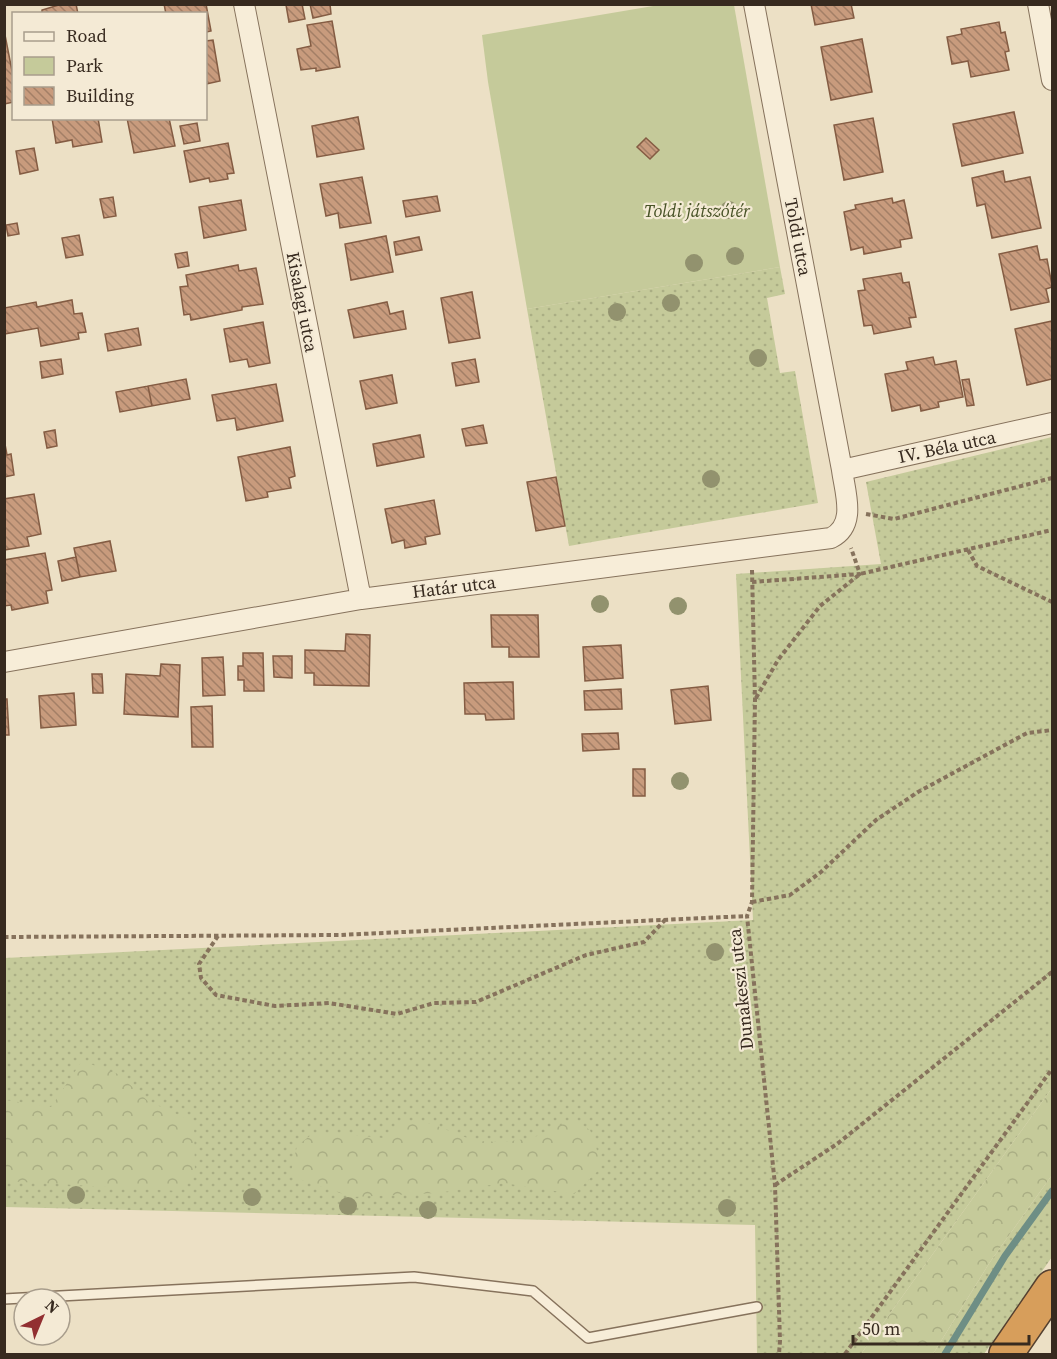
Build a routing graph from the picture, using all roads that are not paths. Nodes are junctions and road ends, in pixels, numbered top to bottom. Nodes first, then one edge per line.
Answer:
1 (244, 4) edge
2 (754, 4) edge
3 (1038, 4) edge
4 (1053, 80) edge
5 (1053, 423) edge
6 (842, 470) junction
7 (361, 599) junction
8 (4, 662) edge
9 (1053, 1287) edge
10 (4, 1299) edge
11 (757, 1307) dead end
12 (1006, 1354) edge

1 - 7 street, Kisalagi utca
2 - 6 street, Toldi utca
3 - 4 street
5 - 6 street, IV. Béla utca
6 - 7 street, Határ utca
7 - 8 street, Határ utca
9 - 12 highway
10 - 11 lane

